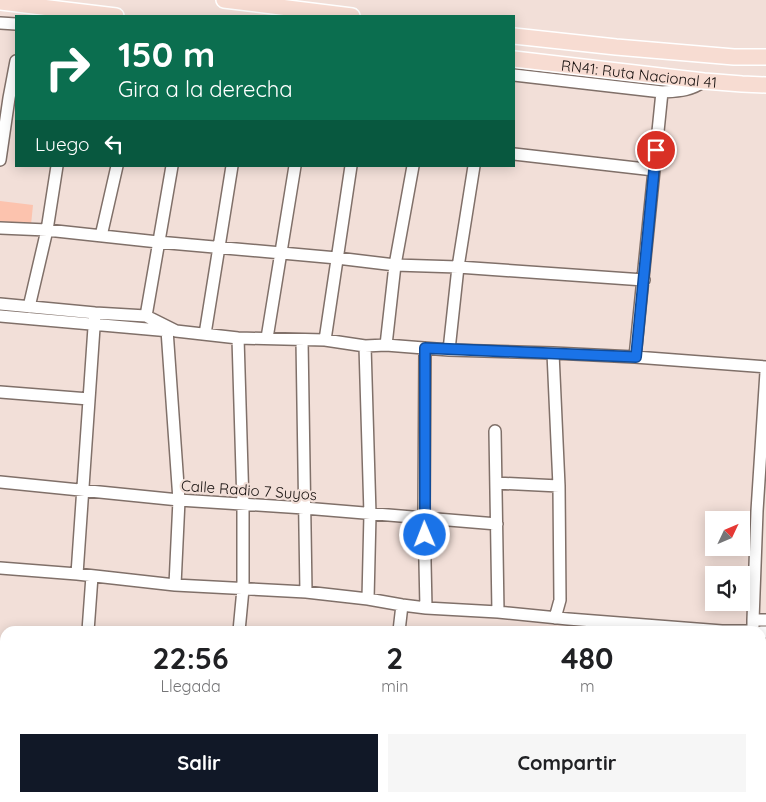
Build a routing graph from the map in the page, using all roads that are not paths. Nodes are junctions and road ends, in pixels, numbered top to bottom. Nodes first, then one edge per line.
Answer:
1 (233, 1) edge
2 (0, 2) edge
3 (108, 15) edge
4 (344, 15) edge
5 (0, 22) edge
6 (15, 24) edge
7 (515, 36) edge
8 (766, 57) edge
9 (515, 59) edge
10 (15, 66) edge
11 (515, 75) edge
12 (704, 81) junction
13 (766, 85) edge
14 (662, 92) junction
15 (8, 98) edge
16 (515, 154) edge
17 (0, 160) edge
18 (58, 167) edge
19 (117, 167) edge
20 (172, 167) edge
21 (232, 167) edge
22 (295, 167) edge
23 (350, 167) edge
24 (413, 167) edge
25 (474, 167) edge
26 (654, 170) junction
27 (0, 228) edge
28 (47, 230) junction
29 (102, 236) junction
30 (158, 242) junction
31 (219, 248) junction
32 (281, 253) junction
33 (337, 258) junction
34 (395, 265) junction
35 (458, 267) junction
36 (644, 280) junction
37 (0, 304) edge
38 (29, 307) junction
39 (0, 316) edge
40 (146, 316) junction
41 (95, 319) junction
42 (172, 331) junction
43 (205, 334) junction
44 (238, 338) junction
45 (267, 338) junction
46 (302, 340) junction
47 (325, 340) junction
48 (386, 345) junction
49 (366, 346) junction
50 (425, 348) junction
51 (449, 350) junction
52 (553, 353) junction
53 (636, 357) junction
54 (766, 367) edge
55 (766, 372) edge
56 (0, 392) edge
57 (88, 399) junction
58 (495, 431) dead end
59 (0, 482) edge
60 (496, 483) junction
61 (559, 486) junction
62 (82, 491) junction
63 (179, 500) junction
64 (243, 504) junction
65 (304, 508) junction
66 (761, 510) edge
67 (370, 514) junction
68 (424, 517) junction
69 (497, 524) junction
70 (0, 568) edge
71 (77, 574) junction
72 (92, 576) junction
73 (175, 585) junction
74 (243, 589) junction
75 (306, 592) junction
76 (368, 599) junction
77 (402, 605) junction
78 (426, 608) junction
79 (498, 612) junction
80 (555, 618) junction
81 (568, 625) edge
82 (88, 626) edge
83 (239, 626) edge
84 (400, 626) edge
85 (594, 626) edge
86 (754, 626) edge

1 - 4 main road
2 - 3 main road
5 - 6 street
7 - 8 main road, RN41: Ruta Nacional 41
9 - 12 main road, RN41: Ruta Nacional 41
10 - 15 street
11 - 14 street
12 - 13 main road, RN41: Ruta Nacional 41
12 - 14 street
14 - 26 street
15 - 17 street
16 - 26 street
18 - 28 street
19 - 29 street
20 - 30 street
21 - 31 street
22 - 32 street
23 - 33 street
24 - 34 street
25 - 35 street
26 - 36 street
27 - 28 street
28 - 29 street
28 - 38 street
29 - 30 street
30 - 31 street
30 - 40 street
31 - 32 street
31 - 43 street
32 - 33 street
32 - 45 street
33 - 34 street
33 - 47 street
34 - 35 street
34 - 48 street
35 - 36 street
35 - 51 street
36 - 53 street
37 - 38 street
38 - 41 street
39 - 41 street
40 - 41 street
40 - 42 street
41 - 42 street
41 - 57 street
42 - 43 street
42 - 63 street
43 - 44 street
44 - 45 street
44 - 64 street
45 - 46 street
46 - 47 street
46 - 65 street
47 - 49 street
48 - 49 street
48 - 50 street
49 - 67 street
50 - 51 street
50 - 68 street
51 - 52 street
52 - 53 street
52 - 61 street
53 - 54 street
55 - 66 street
56 - 57 street
57 - 62 street
58 - 60 street
59 - 62 street, Calle Radio 7 Suyos
60 - 61 street
60 - 69 street
61 - 80 street
62 - 63 street, Calle Radio 7 Suyos
62 - 71 street
63 - 64 street, Calle Radio 7 Suyos
63 - 73 street
64 - 65 street, Calle Radio 7 Suyos
64 - 74 street
65 - 67 street, Calle Radio 7 Suyos
65 - 75 street
66 - 86 street
67 - 68 street, Calle Radio 7 Suyos
67 - 76 street
68 - 69 street, Calle Radio 7 Suyos
68 - 78 street
69 - 79 street
70 - 71 street
71 - 72 street
72 - 73 street
72 - 82 street
73 - 74 street
74 - 75 street
74 - 83 street
75 - 76 street
76 - 77 street
77 - 78 street
77 - 84 street
78 - 79 street
79 - 80 street
80 - 81 street
81 - 85 street

